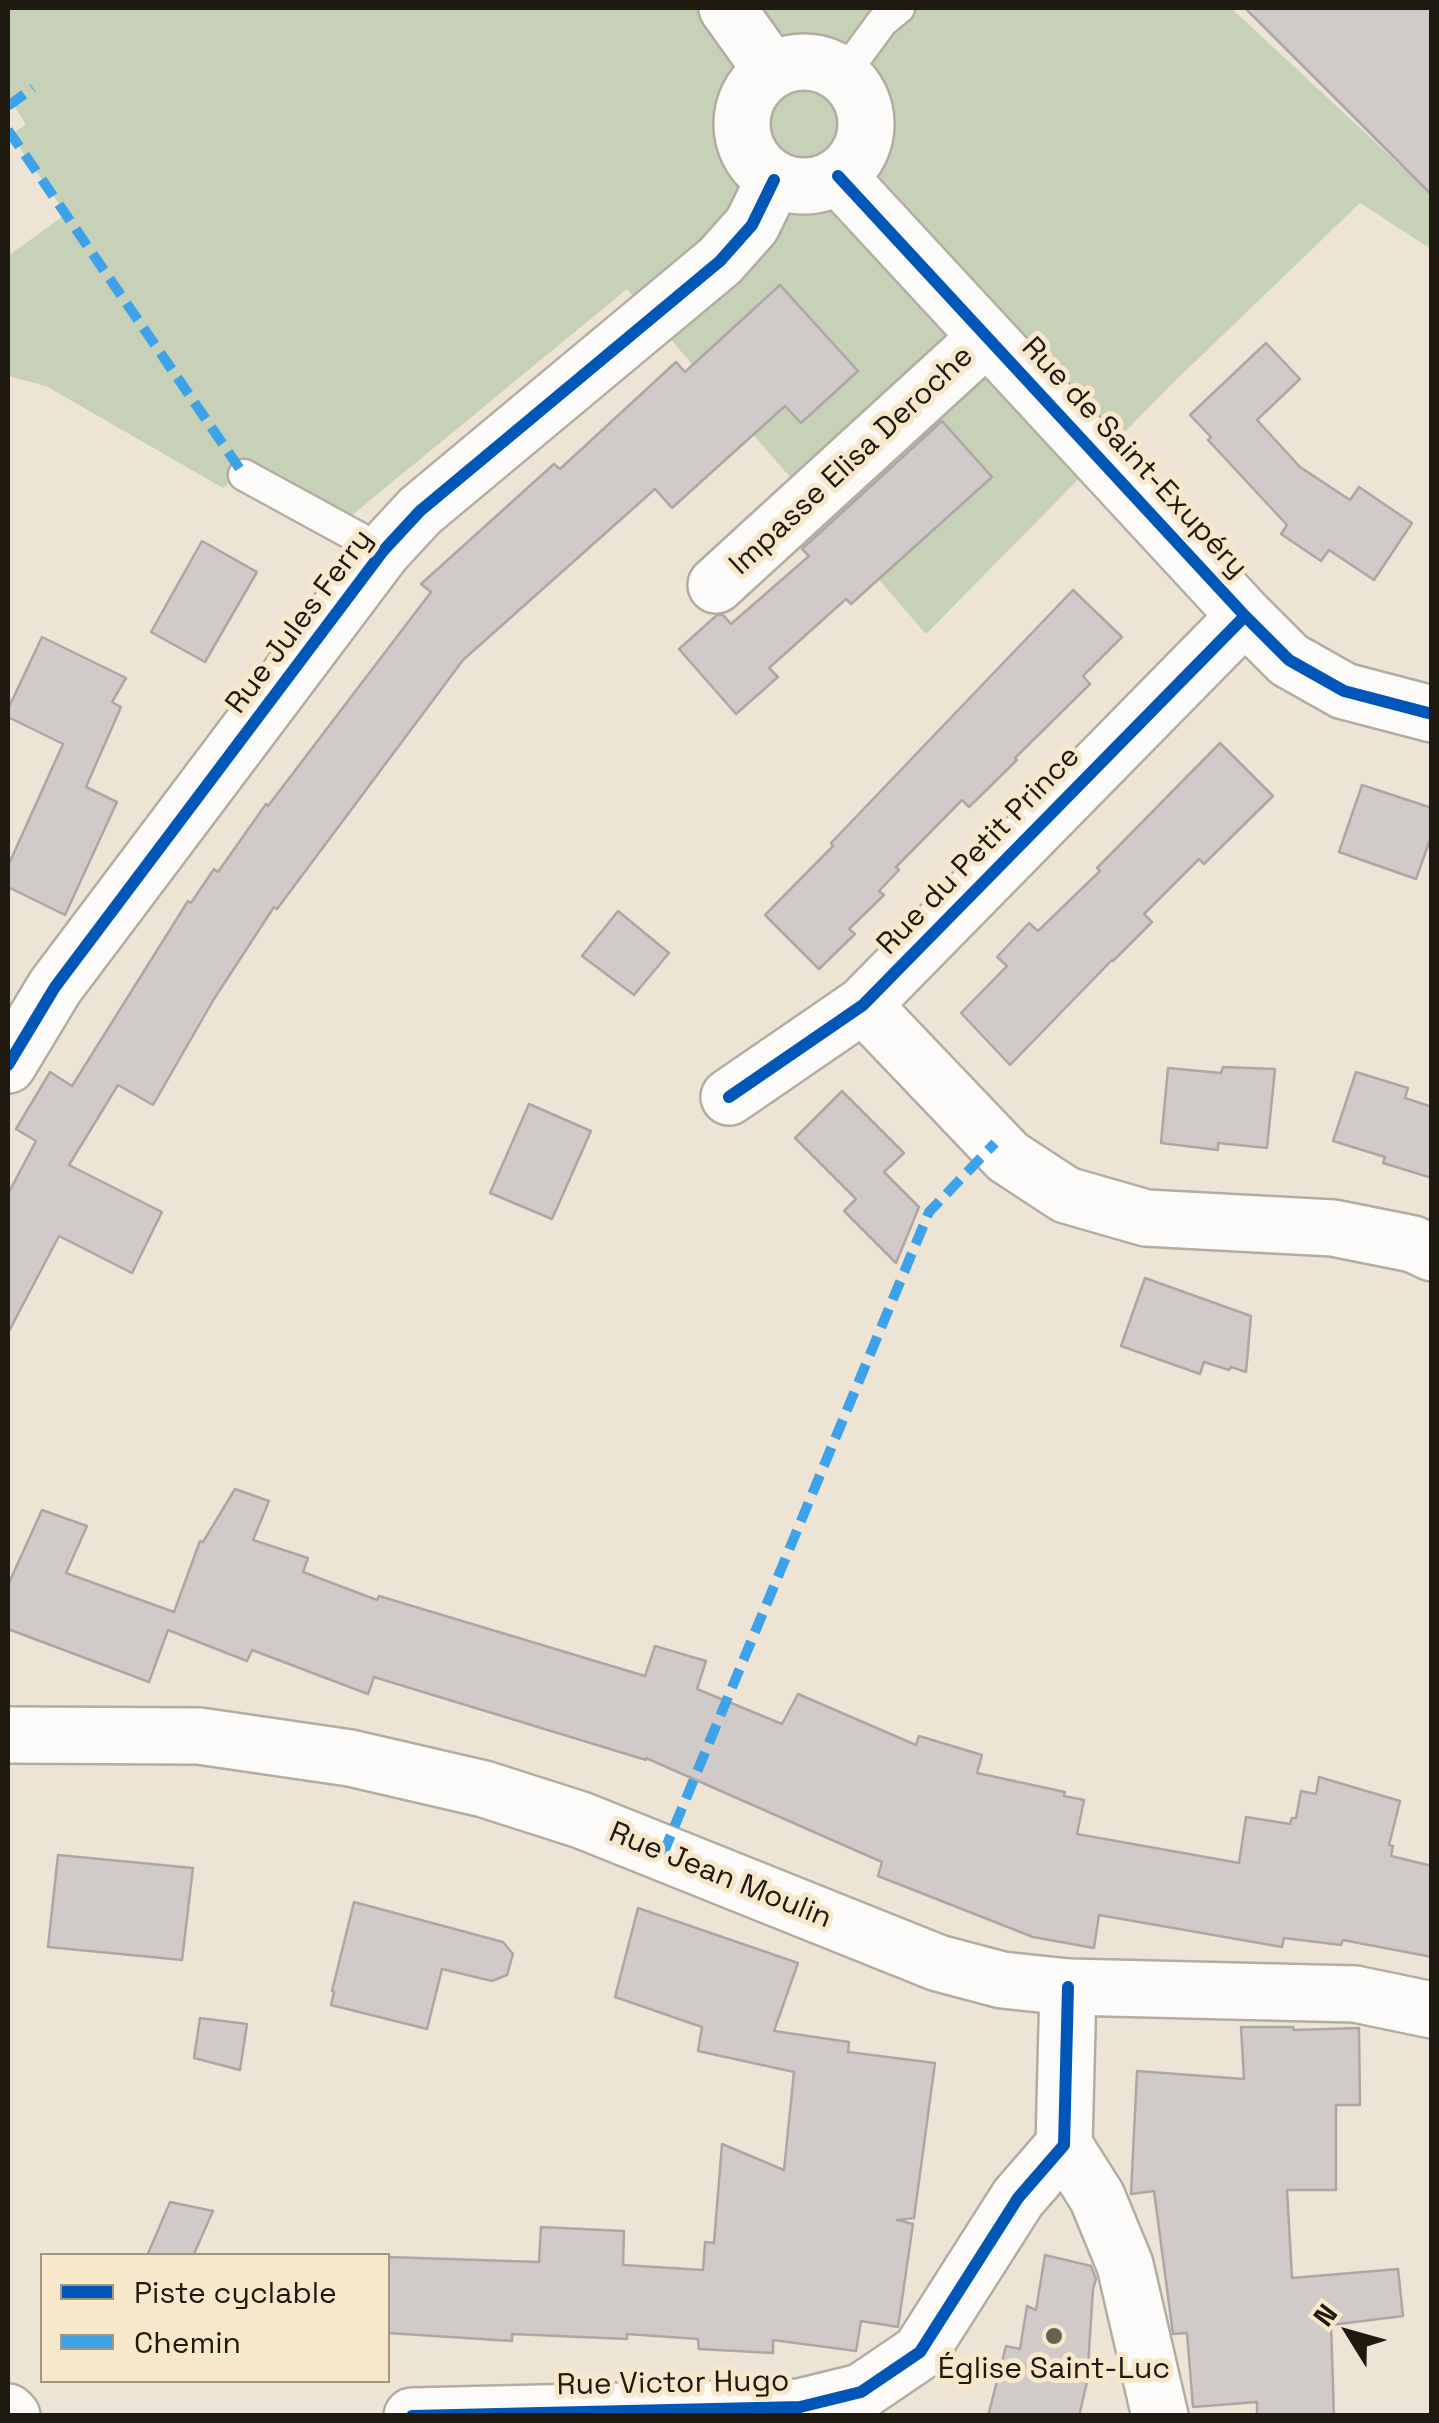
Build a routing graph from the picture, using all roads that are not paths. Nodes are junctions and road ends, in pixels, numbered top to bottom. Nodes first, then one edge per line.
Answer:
1 (727, 8) edge
2 (899, 8) edge
3 (772, 71) junction
4 (843, 75) junction
5 (838, 176) junction
6 (774, 180) junction
7 (988, 337) junction
8 (244, 476) dead end
9 (383, 550) junction
10 (716, 585) dead end
11 (1245, 616) junction
12 (1432, 714) edge
13 (863, 1004) junction
14 (8, 1065) edge
15 (729, 1097) dead end
16 (1432, 1253) edge
17 (8, 1734) edge
18 (1068, 1987) junction
19 (1432, 2010) edge
20 (1064, 2145) junction
21 (412, 2416) edge
22 (1160, 2416) edge

1 - 3 street
2 - 4 lane
3 - 4 street
3 - 6 street
4 - 5 street
5 - 6 street
5 - 7 street, Rue de Saint-Exupéry
6 - 9 street, Rue Jules Ferry
7 - 10 street, Impasse Elisa Deroche
7 - 11 street, Rue de Saint-Exupéry
8 - 9 lane
9 - 14 street, Rue Jules Ferry
11 - 12 street, Rue de Saint-Exupéry
11 - 13 street, Rue du Petit Prince
13 - 15 street, Rue du Petit Prince
13 - 16 street
17 - 18 street, Rue Jean Moulin
18 - 19 street, Rue Jean Moulin
18 - 20 street
20 - 21 street, Rue Victor Hugo
20 - 22 street

